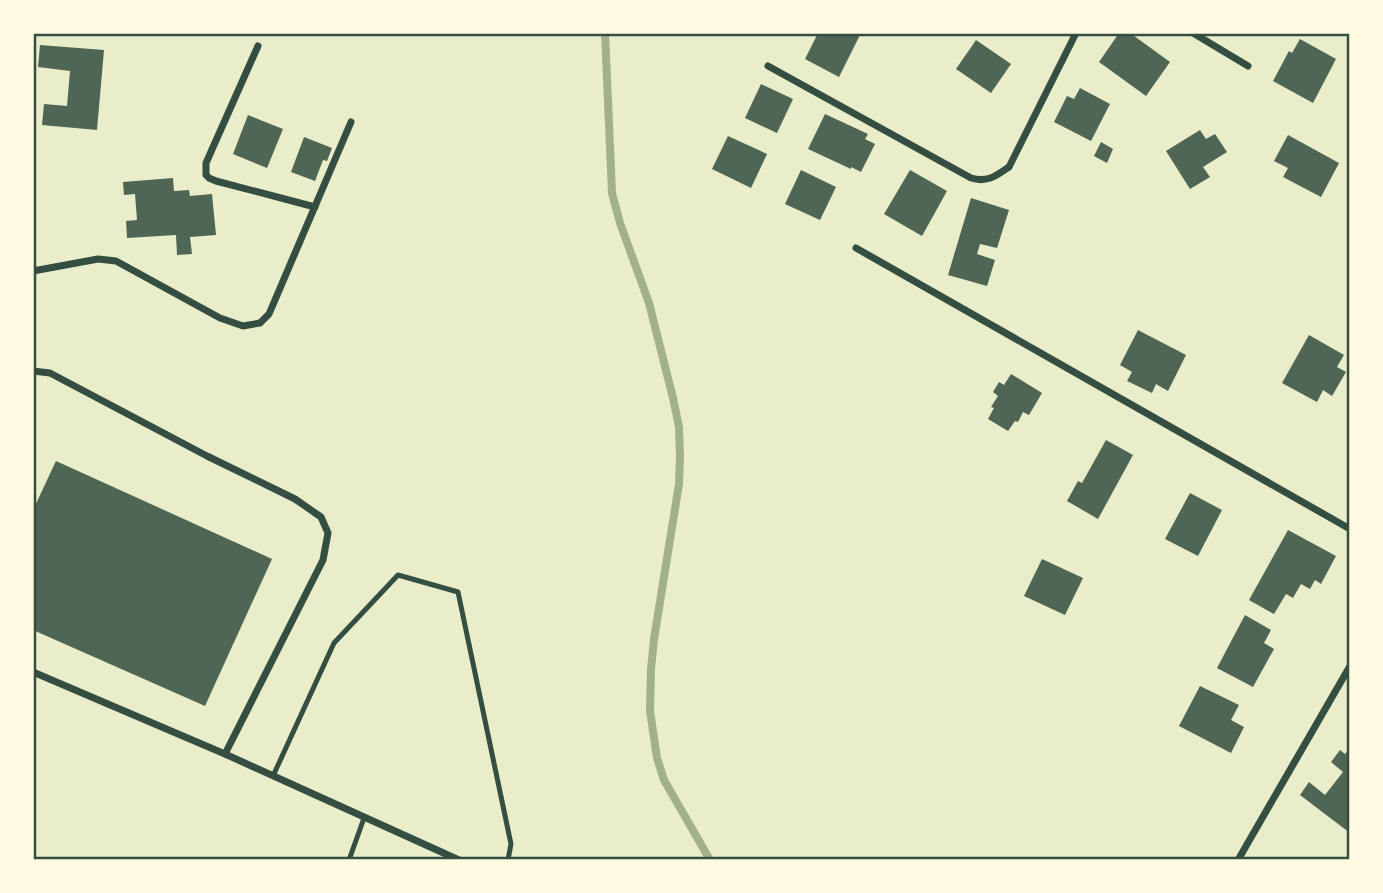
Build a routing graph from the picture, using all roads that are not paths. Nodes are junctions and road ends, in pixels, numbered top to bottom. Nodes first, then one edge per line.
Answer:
1 (1076, 33) edge
2 (1193, 33) edge
3 (258, 46) dead end
4 (768, 66) dead end
5 (1248, 66) dead end
6 (351, 122) dead end
7 (315, 207) junction
8 (856, 248) dead end
9 (33, 271) edge
10 (33, 370) edge
11 (1350, 529) edge
12 (1350, 666) edge
13 (33, 672) edge
14 (225, 754) junction
15 (273, 776) junction
16 (364, 818) junction
17 (349, 860) edge
18 (460, 860) edge
19 (508, 860) edge
20 (1238, 860) edge

1 - 4 street
2 - 5 street
3 - 7 street
6 - 7 street
7 - 9 street
8 - 11 street
10 - 14 street
12 - 20 street
13 - 14 street
14 - 15 street
15 - 16 street
15 - 19 lane
16 - 17 lane
16 - 18 street

